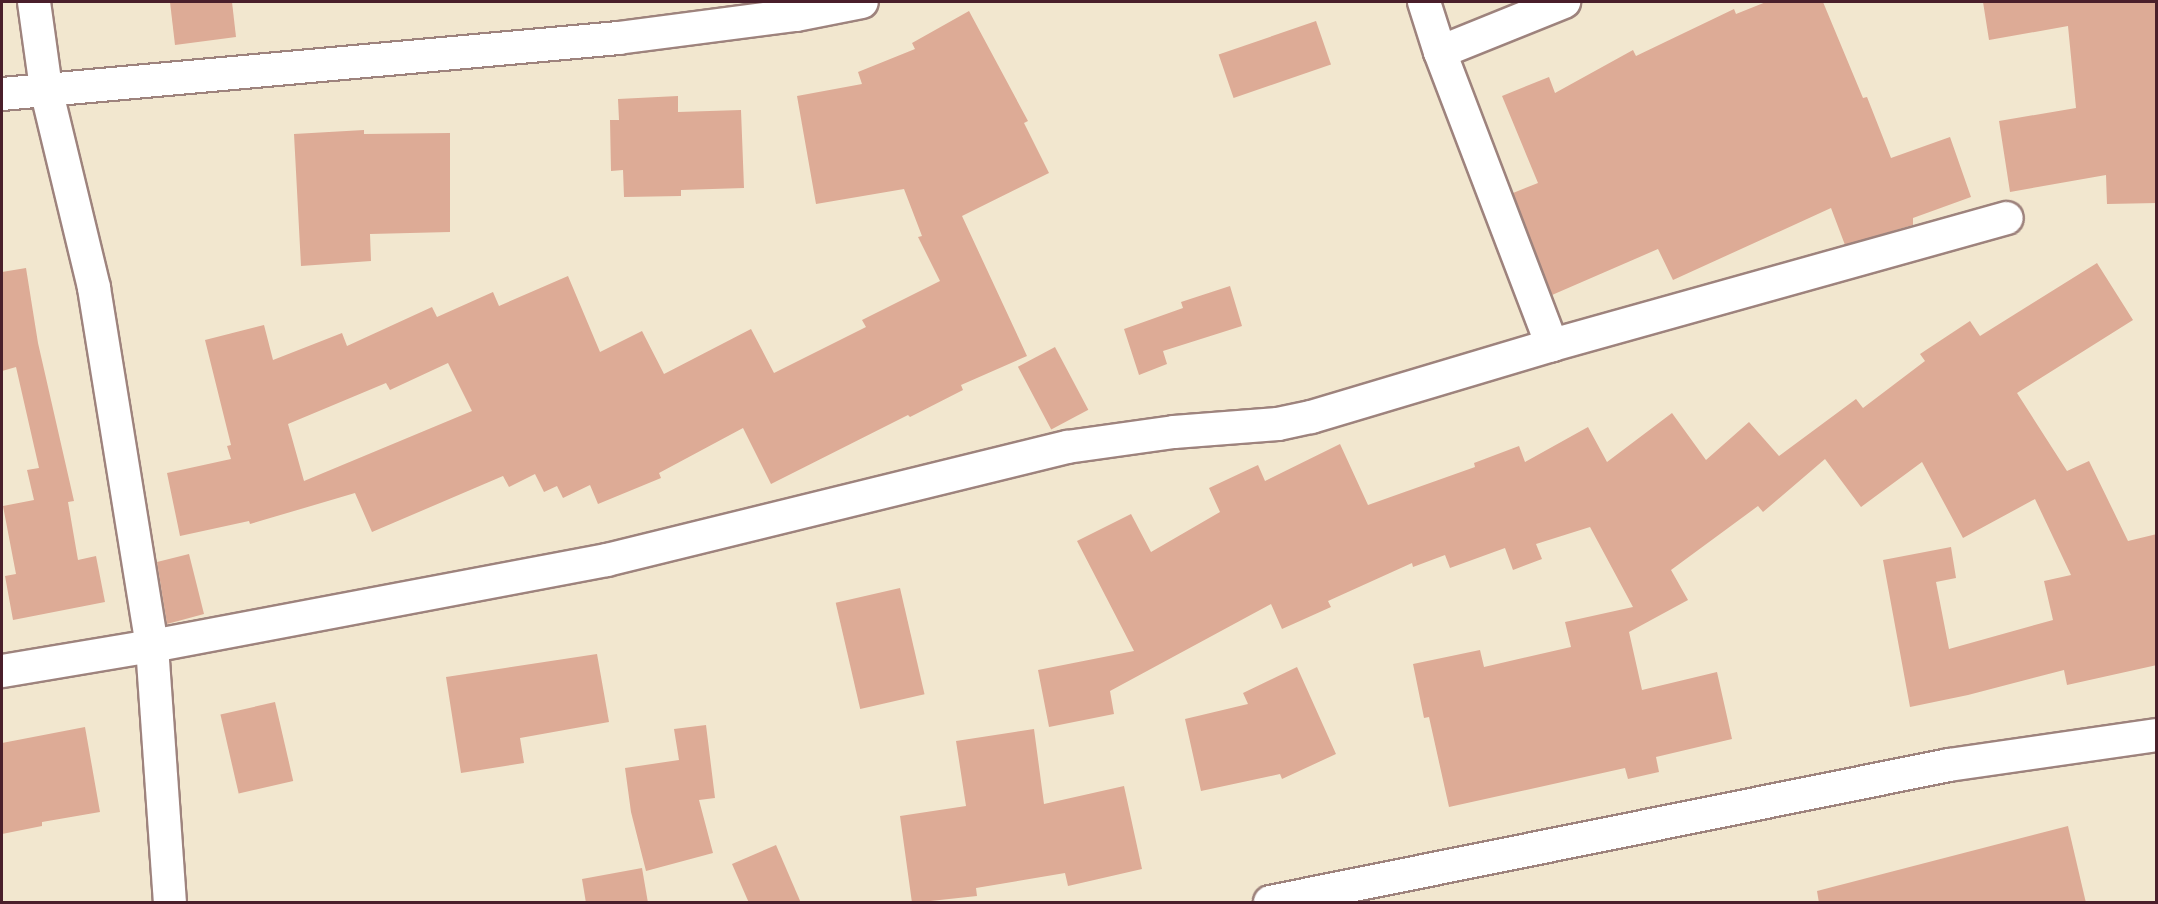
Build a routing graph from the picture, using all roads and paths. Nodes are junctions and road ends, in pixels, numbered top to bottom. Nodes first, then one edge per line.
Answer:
1 (34, 2) edge
2 (862, 2) edge
3 (1424, 2) edge
4 (1564, 2) edge
5 (1440, 52) junction
6 (46, 89) junction
7 (2, 94) edge
8 (2007, 218) dead end
9 (1552, 345) junction
10 (152, 646) junction
11 (2, 671) edge
12 (2157, 735) edge
13 (170, 903) edge
14 (1270, 903) edge

1 - 6 street
2 - 6 street
3 - 5 street
4 - 5 street
5 - 9 street
6 - 7 street
6 - 10 street
8 - 9 street
9 - 10 street
10 - 11 street
10 - 13 street
12 - 14 street

